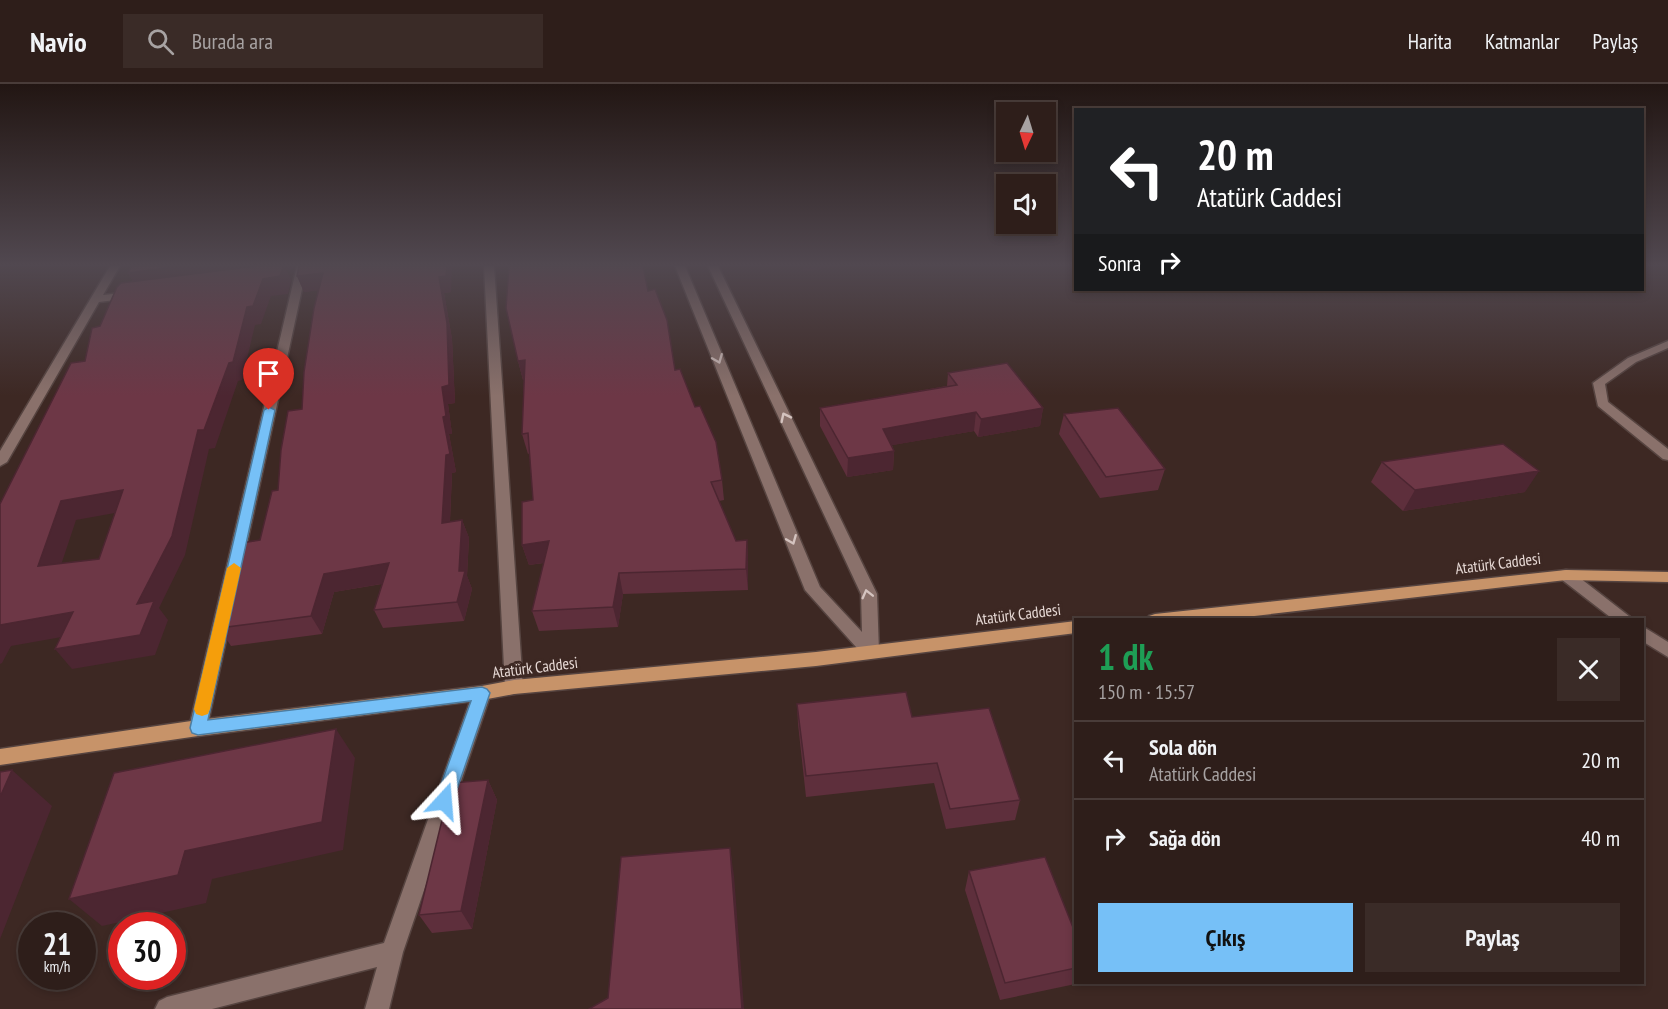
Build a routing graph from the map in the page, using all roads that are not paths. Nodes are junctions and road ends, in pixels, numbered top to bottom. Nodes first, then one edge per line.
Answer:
1 (91, 309) edge
2 (292, 309) edge
3 (492, 309) edge
4 (698, 309) edge
5 (734, 309) edge
6 (1668, 344) edge
7 (1668, 456) edge
8 (0, 462) edge
9 (1566, 575) junction
10 (1668, 577) edge
11 (1175, 618) edge
12 (1623, 618) edge
13 (1074, 627) edge
14 (1644, 633) edge
15 (1668, 651) edge
16 (871, 652) junction
17 (514, 687) junction
18 (482, 693) junction
19 (198, 728) junction
20 (0, 757) edge
21 (392, 952) junction
22 (167, 1009) edge
23 (377, 1009) edge

1 - 8 street
2 - 19 street
3 - 17 street
4 -> 16 street
16 -> 5 street
6 - 7 street
9 - 10 main road, Atatürk Caddesi
9 - 11 main road, Atatürk Caddesi
9 - 12 street
13 - 16 main road, Atatürk Caddesi
14 - 15 street
16 - 17 main road, Atatürk Caddesi
17 - 18 main road, Atatürk Caddesi
18 - 19 main road, Atatürk Caddesi
18 - 21 street
19 - 20 main road, Atatürk Caddesi
21 - 22 street
21 - 23 street

